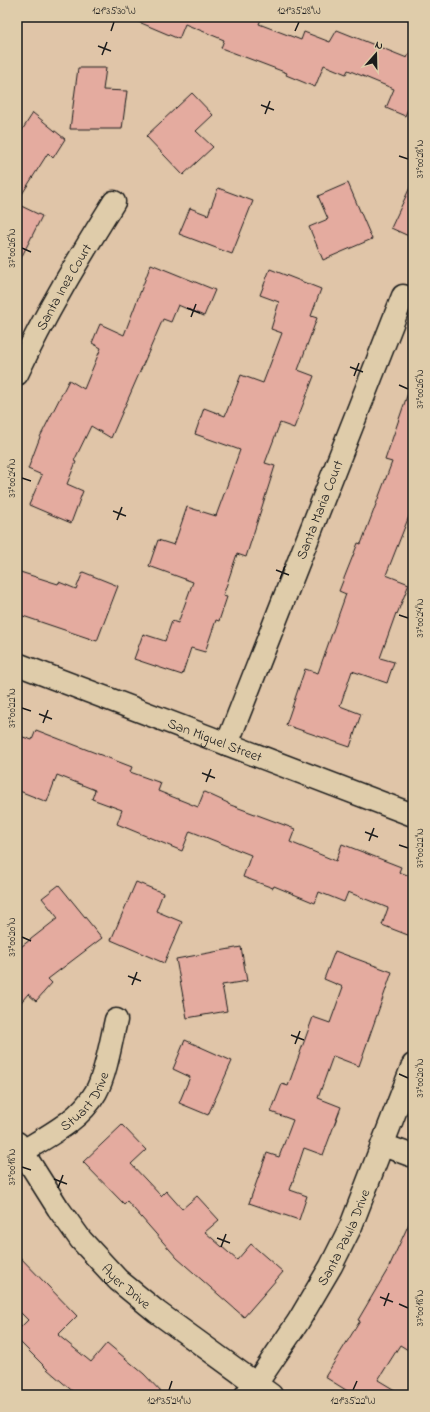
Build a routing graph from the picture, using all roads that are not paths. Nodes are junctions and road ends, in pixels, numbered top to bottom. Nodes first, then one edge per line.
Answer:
1 (114, 202) dead end
2 (403, 296) dead end
3 (17, 374) edge
4 (17, 664) edge
5 (227, 744) junction
6 (413, 816) edge
7 (116, 1020) dead end
8 (413, 1065) edge
9 (383, 1145) junction
10 (19, 1150) edge
11 (413, 1156) edge
12 (257, 1392) edge

1 - 3 street, Santa Inez Court
2 - 5 street, Santa Maria Court
4 - 5 street, San Miguel Street
5 - 6 street, San Miguel Street
7 - 10 street, Stuart Drive
8 - 9 street, Santa Paula Drive
9 - 11 street
9 - 12 street, Santa Paula Drive
10 - 12 street, Ayer Drive

